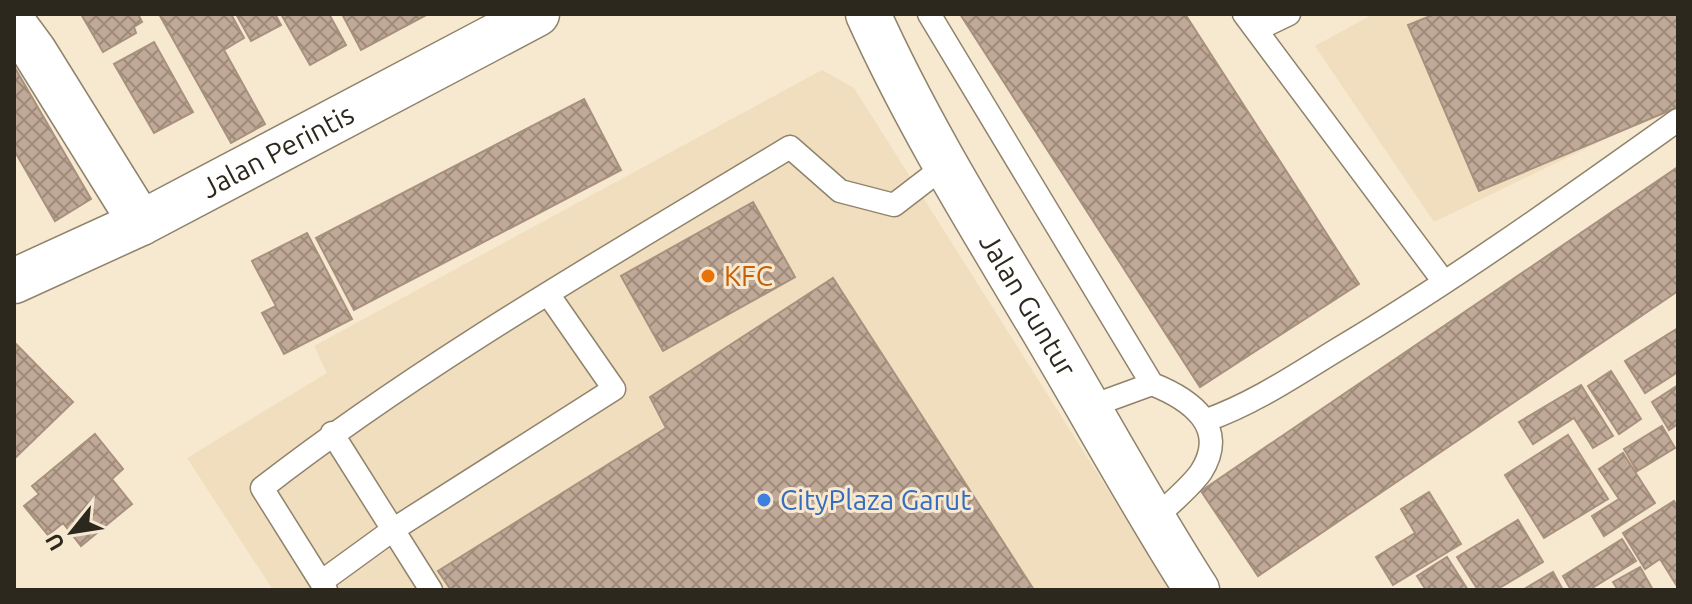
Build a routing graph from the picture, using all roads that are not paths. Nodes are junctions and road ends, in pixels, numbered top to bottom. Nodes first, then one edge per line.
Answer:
1 (537, 14) edge
2 (868, 14) edge
3 (929, 14) edge
4 (1289, 14) edge
5 (1250, 22) edge
6 (14, 24) edge
7 (1678, 120) edge
8 (946, 165) junction
9 (141, 223) junction
10 (14, 281) edge
11 (1444, 282) junction
12 (548, 294) junction
13 (1152, 384) junction
14 (1089, 407) junction
15 (1207, 420) junction
16 (332, 433) junction
17 (1152, 521) junction
18 (394, 529) junction
19 (324, 586) edge
20 (431, 590) edge
21 (1197, 590) edge

1 - 9 street, Jalan Perintis
2 - 8 street, Jalan Guntur
3 - 13 lane
4 - 5 lane
5 - 11 lane
6 - 9 street
7 - 11 lane
8 - 12 lane
8 - 14 street, Jalan Guntur
9 - 10 street, Jalan Perintis
11 - 15 lane
12 - 16 lane
12 - 18 lane
13 - 14 lane
13 - 15 lane
14 - 17 street, Jalan Guntur
15 - 17 lane
16 - 18 lane
16 - 19 lane
17 - 21 street, Jalan Guntur
18 - 19 lane
18 - 20 lane

